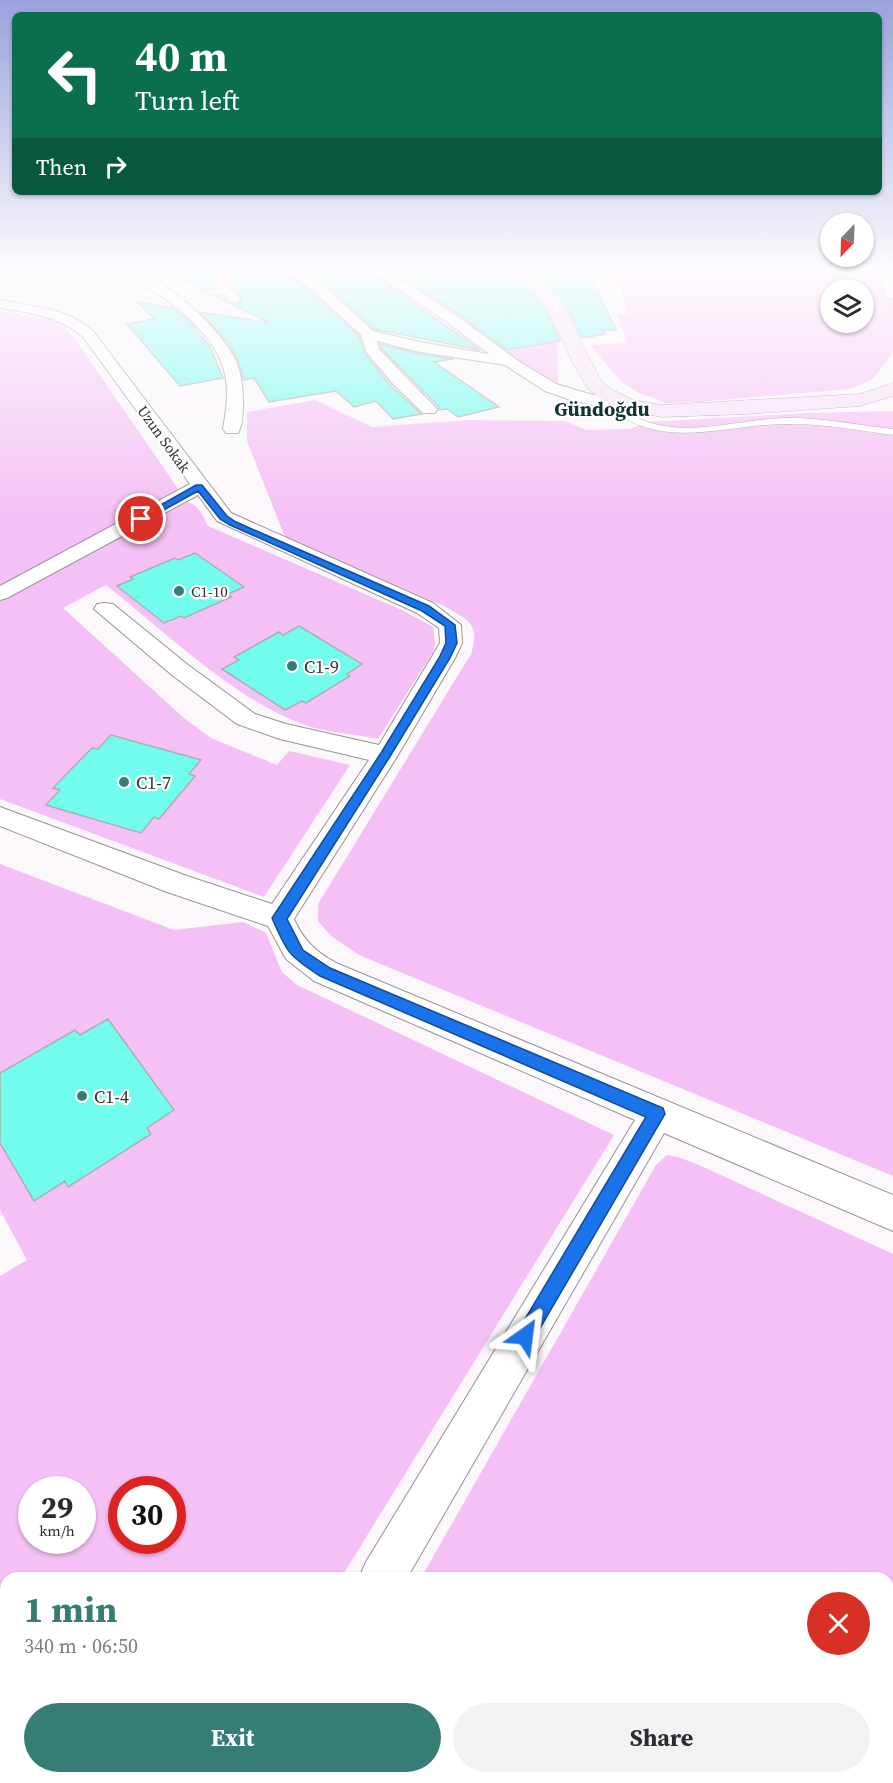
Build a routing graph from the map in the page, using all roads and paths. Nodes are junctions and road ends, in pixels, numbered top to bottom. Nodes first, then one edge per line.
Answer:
1 (100, 350) edge
2 (223, 350) edge
3 (372, 350) edge
4 (442, 350) edge
5 (495, 350) edge
6 (576, 350) edge
7 (509, 361) junction
8 (893, 389) edge
9 (622, 403) junction
10 (429, 409) dead end
11 (232, 429) dead end
12 (893, 432) edge
13 (199, 487) junction
14 (0, 594) edge
15 (105, 609) dead end
16 (385, 755) junction
17 (0, 816) edge
18 (279, 918) junction
19 (657, 1114) junction
20 (893, 1213) edge
21 (386, 1572) edge

1 - 13 street, Uzun Sokak
2 - 11 street
3 - 10 street
4 - 7 street
5 - 7 street
6 - 9 street
7 - 9 street
8 - 9 street
9 - 12 lane
13 - 14 street
13 - 16 street, Uzun Sokak
15 - 16 street
16 - 18 street, Uzun Sokak
17 - 18 street
18 - 19 street
19 - 20 street
19 - 21 street

